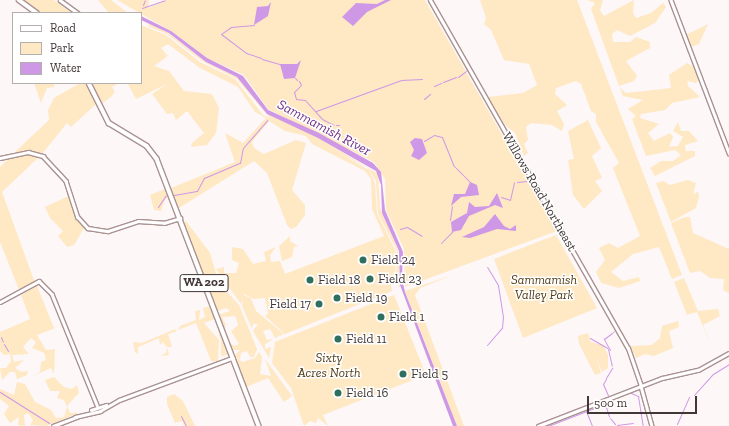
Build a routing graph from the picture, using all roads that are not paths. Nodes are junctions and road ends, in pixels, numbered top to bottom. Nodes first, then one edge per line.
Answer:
1 (19, 0) edge
2 (60, 0) edge
3 (430, 0) edge
4 (671, 0) edge
5 (36, 12) edge
6 (77, 12) edge
7 (90, 84) edge
8 (729, 153) edge
9 (0, 158) edge
10 (180, 218) junction
11 (0, 302) edge
12 (729, 353) edge
13 (232, 358) junction
14 (641, 386) junction
15 (99, 407) junction
16 (53, 426) edge
17 (259, 426) edge
18 (538, 426) edge
19 (652, 426) edge

1 - 5 main road
2 - 6 street
3 - 14 main road, Willows Road Northeast
4 - 8 street
7 - 10 main road, WA 202
9 - 10 street
10 - 13 main road, WA 202
11 - 15 street
12 - 14 main road
13 - 15 street
13 - 17 main road, WA 202
14 - 18 main road
14 - 19 street
15 - 16 street

